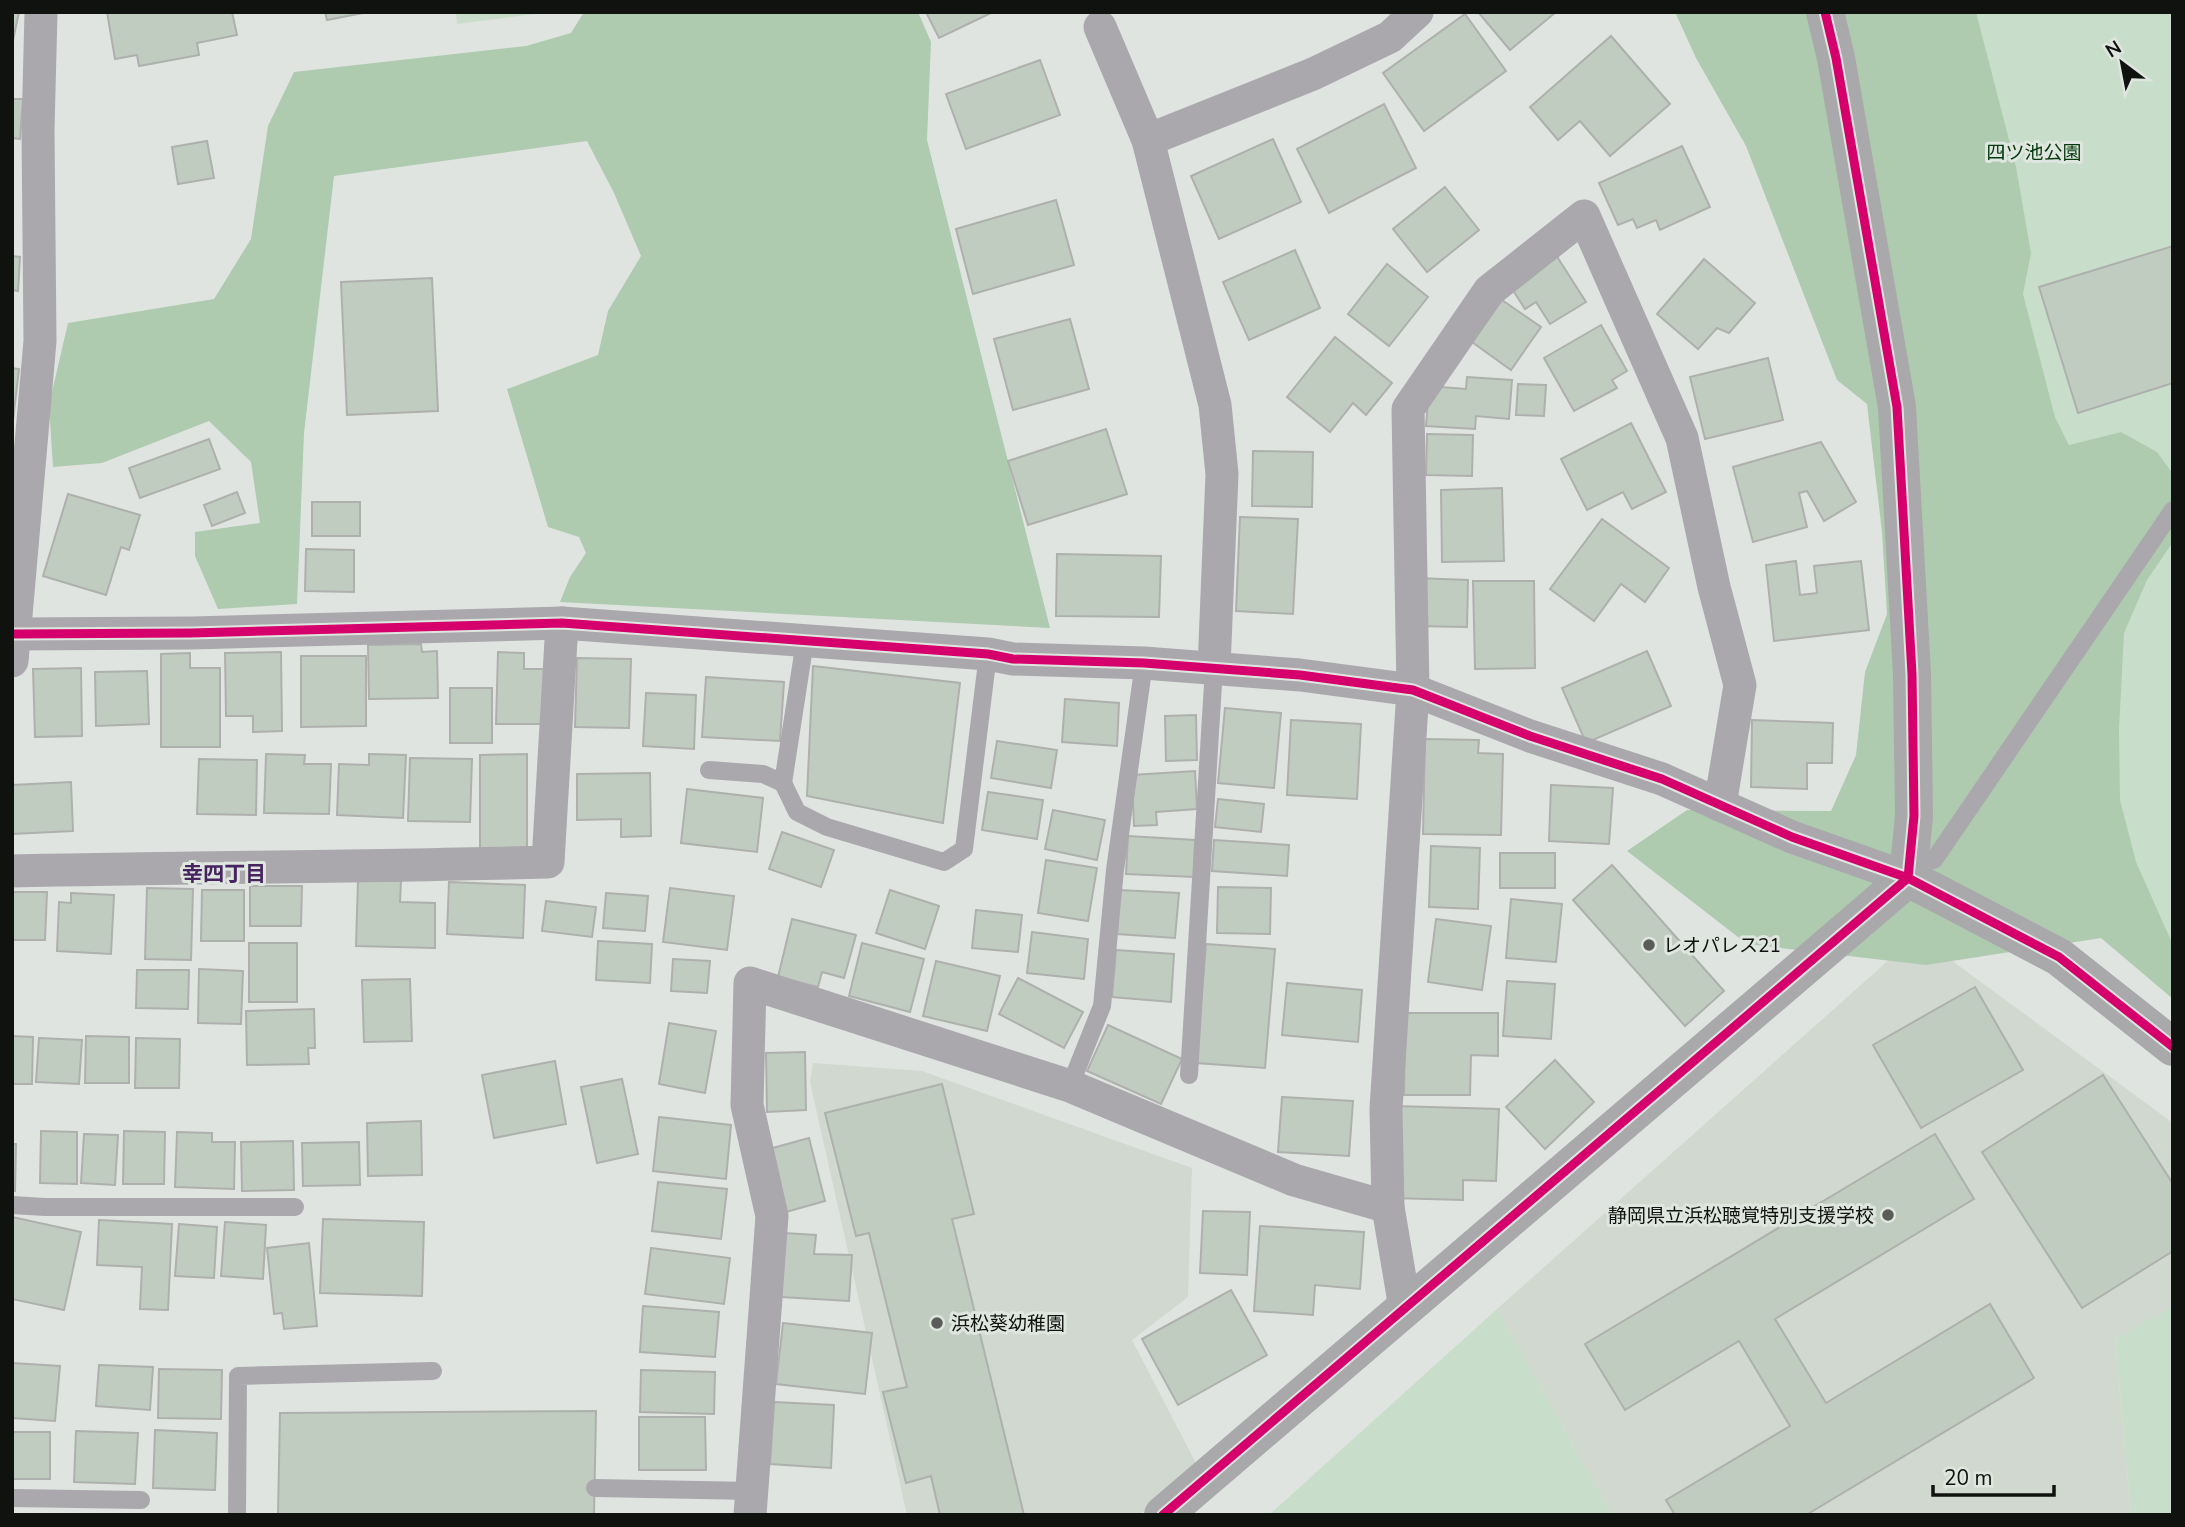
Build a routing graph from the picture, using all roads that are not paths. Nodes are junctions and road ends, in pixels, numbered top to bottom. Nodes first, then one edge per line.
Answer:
1 (41, 12) edge
2 (1417, 12) edge
3 (1825, 12) edge
4 (1100, 27) dead end
5 (1148, 140) junction
6 (26, 335) edge
7 (2173, 510) edge
8 (562, 623) junction
9 (806, 641) junction
10 (13, 643) edge
11 (988, 653) junction
12 (1144, 663) junction
13 (1214, 668) junction
14 (1413, 690) junction
15 (709, 769) dead end
16 (783, 783) junction
17 (1720, 805) junction
18 (1921, 869) junction
19 (12, 871) edge
20 (2173, 1047) edge
21 (1189, 1075) dead end
22 (1070, 1086) junction
23 (12, 1205) edge
24 (295, 1207) dead end
25 (1388, 1207) junction
26 (1403, 1311) junction
27 (433, 1371) dead end
28 (595, 1488) dead end
29 (12, 1498) edge
30 (141, 1500) dead end
31 (751, 1503) edge
32 (237, 1515) edge
33 (1163, 1515) edge

1 - 6 street
2 - 5 street
3 - 18 street
4 - 5 street
5 - 13 street
6 - 10 street
7 - 18 lane
8 - 9 street
8 - 10 street
8 - 19 street
9 - 11 street
9 - 16 lane
11 - 12 street
11 - 16 lane
12 - 13 street
12 - 22 lane
13 - 14 street
13 - 21 lane
14 - 17 street
14 - 17 street
14 - 25 street
15 - 16 lane
17 - 18 street
18 - 20 street
18 - 26 street
22 - 25 street
22 - 31 street
23 - 24 lane
25 - 26 street
26 - 33 street
27 - 32 lane
28 - 31 lane
29 - 30 lane

